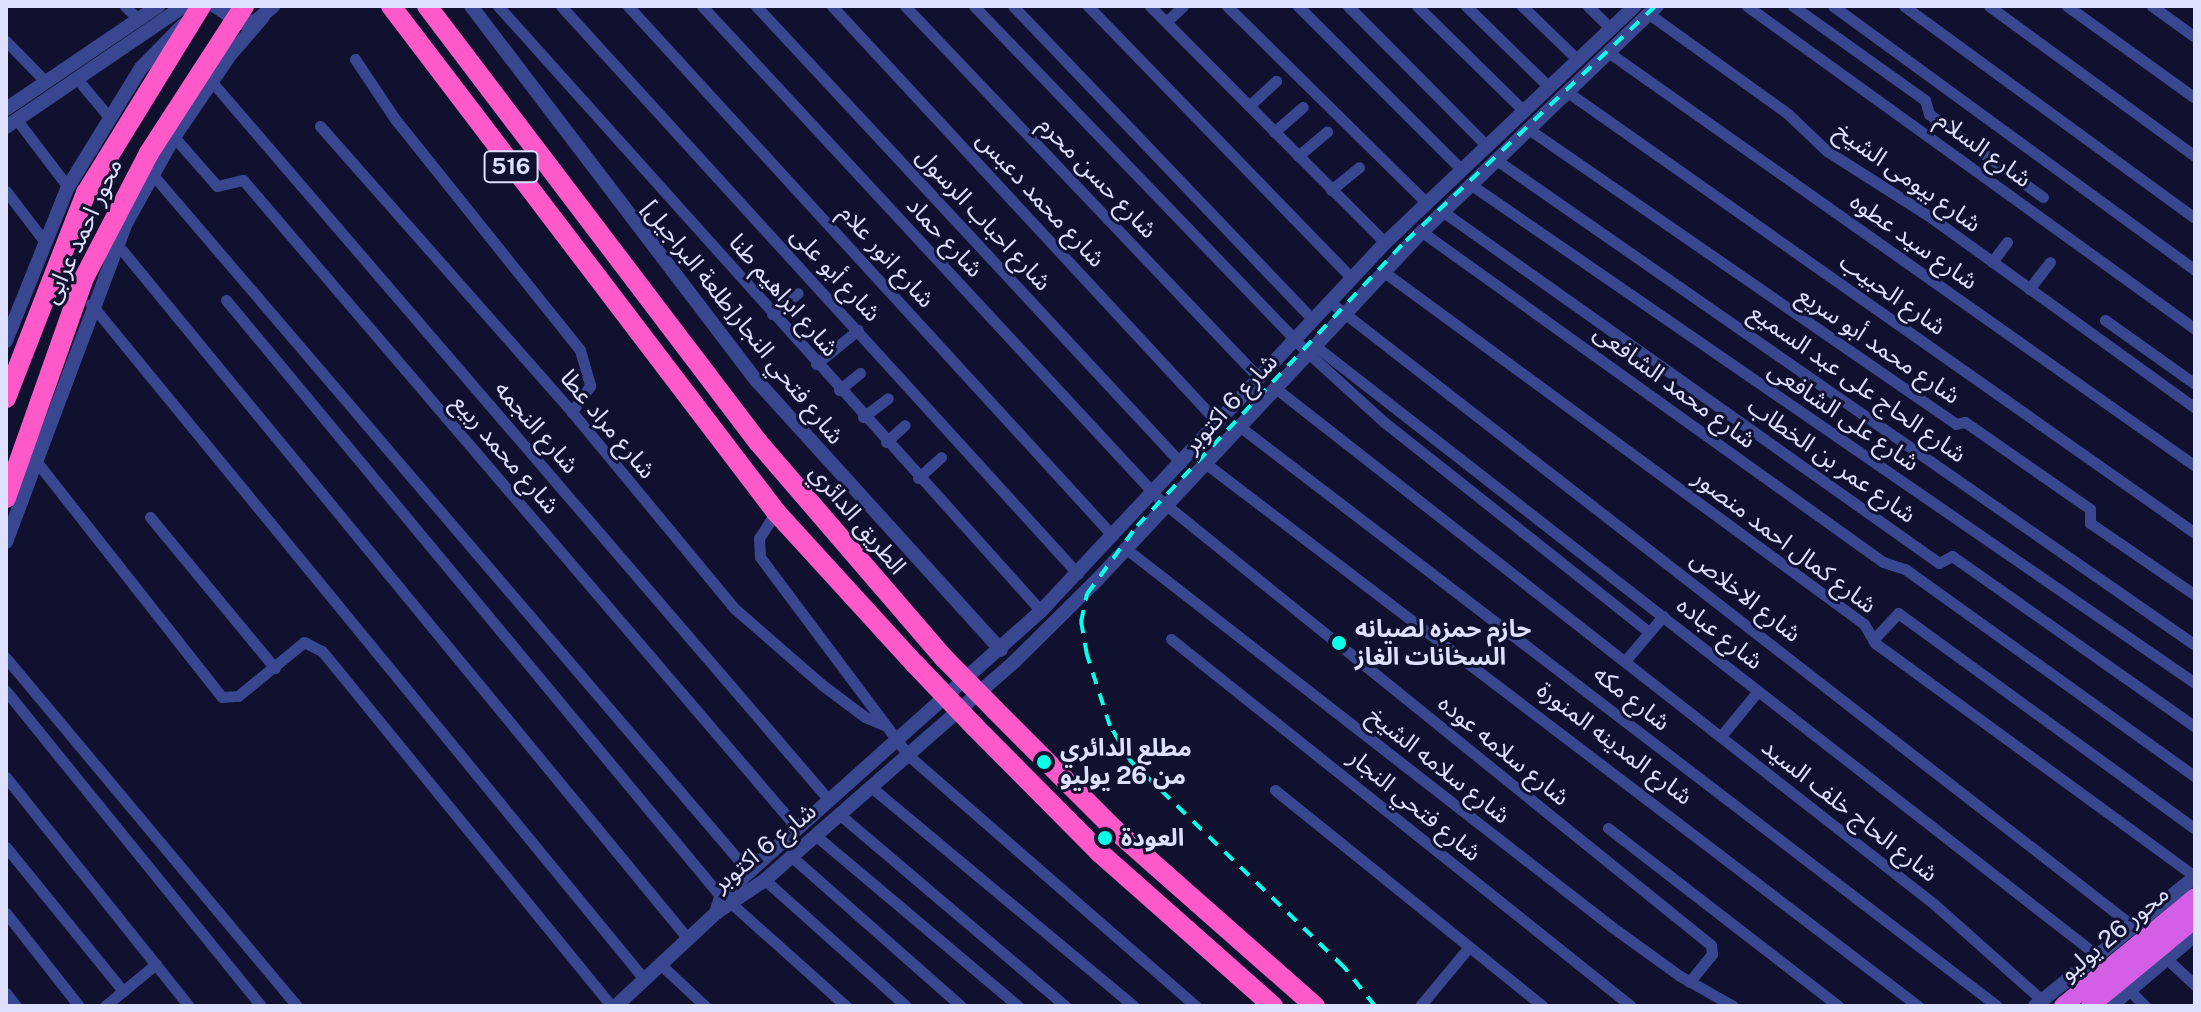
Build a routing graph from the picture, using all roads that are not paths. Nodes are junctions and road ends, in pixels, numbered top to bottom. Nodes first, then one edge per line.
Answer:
1 (125, 6) edge
2 (158, 6) edge
3 (184, 6) edge
4 (202, 6) edge
5 (215, 6) edge
6 (244, 6) edge
7 (391, 6) edge
8 (427, 6) edge
9 (471, 6) edge
10 (498, 6) edge
11 (561, 6) edge
12 (628, 6) edge
13 (702, 6) edge
14 (756, 6) edge
15 (832, 6) edge
16 (905, 6) edge
17 (974, 6) edge
18 (1013, 6) edge
19 (1088, 6) edge
20 (1150, 6) edge
21 (1183, 6) edge
22 (1227, 6) edge
23 (1298, 6) edge
24 (1348, 6) edge
25 (1417, 6) edge
26 (1466, 6) edge
27 (1522, 6) edge
28 (1588, 6) edge
29 (1635, 6) edge
30 (1747, 6) edge
31 (1793, 6) edge
32 (1833, 6) edge
33 (1904, 6) edge
34 (1989, 6) edge
35 (2067, 6) edge
36 (2152, 6) edge
37 (1653, 10) edge
38 (268, 12) edge
39 (138, 19) junction
40 (1166, 22) junction
41 (1611, 29) junction
42 (2195, 37) edge
43 (6, 41) edge
44 (125, 46) junction
45 (1608, 52) junction
46 (355, 59) dead end
47 (1578, 60) junction
48 (141, 68) junction
49 (78, 80) junction
50 (1276, 81) dead end
51 (46, 82) junction
52 (212, 82) junction
53 (1549, 87) junction
54 (1566, 91) junction
55 (2195, 98) edge
56 (1249, 106) junction
57 (1303, 107) dead end
58 (6, 109) edge
59 (1524, 111) junction
60 (109, 117) junction
61 (12, 124) edge
62 (320, 126) dead end
63 (1527, 128) junction
64 (1274, 132) junction
65 (1327, 132) dead end
66 (174, 137) junction
67 (1491, 152) junction
68 (1298, 156) junction
69 (2195, 156) edge
70 (1359, 167) dead end
71 (1462, 170) junction
72 (153, 175) junction
73 (1470, 184) junction
74 (68, 187) junction
75 (1331, 190) junction
76 (6, 191) edge
77 (2043, 197) dead end
78 (1426, 202) junction
79 (1442, 211) junction
80 (2195, 218) edge
81 (1422, 232) junction
82 (45, 242) junction
83 (2007, 242) dead end
84 (1385, 243) junction
85 (117, 244) junction
86 (1992, 262) junction
87 (2050, 262) dead end
88 (2195, 270) edge
89 (1384, 272) junction
90 (1352, 278) junction
91 (2029, 289) junction
92 (798, 293) dead end
93 (226, 300) dead end
94 (1330, 302) junction
95 (91, 304) junction
96 (772, 314) junction
97 (1344, 314) junction
98 (1313, 320) junction
99 (2105, 320) dead end
100 (2195, 329) edge
101 (858, 330) junction
102 (6, 341) edge
103 (1303, 345) junction
104 (816, 364) junction
105 (860, 373) dead end
106 (1259, 378) junction
107 (2195, 384) edge
108 (1274, 387) junction
109 (839, 390) junction
110 (6, 398) edge
111 (888, 398) dead end
112 (2195, 408) edge
113 (572, 412) junction
114 (863, 417) junction
115 (1218, 423) junction
116 (905, 425) dead end
117 (1239, 426) junction
118 (886, 442) junction
119 (941, 457) dead end
120 (36, 461) junction
121 (1181, 463) junction
122 (1205, 463) junction
123 (2195, 466) edge
124 (918, 478) junction
125 (6, 498) edge
126 (1159, 499) junction
127 (776, 512) junction
128 (150, 517) dead end
129 (2195, 533) edge
130 (1113, 536) junction
131 (6, 542) edge
132 (1125, 548) junction
133 (1078, 574) junction
134 (2195, 595) edge
135 (1041, 611) junction
136 (1663, 616) junction
137 (1649, 632) junction
138 (1171, 639) dead end
139 (1873, 640) junction
140 (2195, 645) edge
141 (1001, 650) junction
142 (6, 658) edge
143 (1625, 661) junction
144 (275, 668) junction
145 (2195, 683) edge
146 (6, 691) edge
147 (1758, 691) junction
148 (884, 725) junction
149 (2195, 727) edge
150 (1721, 736) junction
151 (898, 744) junction
152 (909, 756) junction
153 (6, 777) edge
154 (2195, 777) edge
155 (871, 787) junction
156 (1275, 790) dead end
157 (829, 800) junction
158 (839, 814) junction
159 (797, 828) junction
160 (1608, 828) dead end
161 (2195, 829) edge
162 (815, 835) junction
163 (6, 847) edge
164 (792, 857) junction
165 (749, 872) junction
166 (2195, 876) edge
167 (765, 880) junction
168 (2195, 897) edge
169 (725, 906) junction
170 (6, 913) edge
171 (2195, 919) edge
172 (2134, 927) junction
173 (2195, 935) edge
174 (688, 939) junction
175 (1469, 947) junction
176 (2098, 956) junction
177 (2167, 959) junction
178 (156, 964) junction
179 (660, 964) junction
180 (644, 979) junction
181 (1689, 982) junction
182 (2195, 985) edge
183 (2129, 990) junction
184 (123, 991) junction
185 (6, 993) edge
186 (2039, 1003) edge
187 (16, 1006) edge
188 (79, 1006) edge
189 (105, 1006) edge
190 (189, 1006) edge
191 (261, 1006) edge
192 (297, 1006) edge
193 (614, 1006) edge
194 (705, 1006) edge
195 (846, 1006) edge
196 (906, 1006) edge
197 (961, 1006) edge
198 (1018, 1006) edge
199 (1065, 1006) edge
200 (1134, 1006) edge
201 (1196, 1006) edge
202 (1273, 1006) edge
203 (1315, 1006) edge
204 (1420, 1006) edge
205 (1543, 1006) edge
206 (1631, 1006) edge
207 (1733, 1006) edge
208 (1838, 1006) edge
209 (1918, 1006) edge
210 (1997, 1006) edge
211 (2063, 1006) edge
212 (2090, 1006) edge
213 (2111, 1006) edge
214 (2145, 1006) edge

1 - 39 street
2 - 39 street
3 - 44 street
4 - 48 street
4 - 110 highway, محور احمد عرابى, bridge
5 - 38 street
6 - 125 highway, محور احمد عرابى, bridge
7 - 127 highway, 516
8 - 203 highway, الطريق الدائري / 516, bridge
9 - 141 street, شارع فتحي النجار[طلعة البراجيل]
10 - 96 street, شارع ابراهيم طنا
11 - 101 street, شارع أبو على
12 - 130 street, شارع انور علام
13 - 126 street, شارع حماد
14 - 121 street, شارع احباب الرسول
15 - 115 street, شارع محمد دعبس
16 - 106 street, شارع حسن محرم
17 - 103 street
18 - 98 street
19 - 90 street
20 - 40 street
21 - 40 street
22 - 78 street
23 - 71 street
24 - 67 street, شارع الحاج على عبد السميع
25 - 59 street
26 - 53 street
27 - 47 street
28 - 41 street
29 - 41 street, شارع 6 اكتوبر
30 - 100 street, شارع السلام
31 - 77 street
32 - 88 street
33 - 80 street
34 - 69 street
35 - 55 street
36 - 42 street
37 - 45 street, شارع 6 اكتوبر
37 - 86 street, شارع بيومى الشيخ
38 - 52 street
39 - 51 street
40 - 56 street
41 - 47 street, شارع 6 اكتوبر
43 - 51 street
44 - 48 street
44 - 49 street
45 - 54 street, شارع 6 اكتوبر
45 - 123 street, شارع سيد عطوه
46 - 113 street
47 - 53 street, شارع 6 اكتوبر
48 - 60 street
49 - 60 street
49 - 61 street
50 - 56 street
51 - 58 street
52 - 66 street
52 - 157 street, شارع النجمه
53 - 59 street, شارع 6 اكتوبر
54 - 63 street, شارع 6 اكتوبر
54 - 129 street, شارع الحبيب
56 - 64 street
57 - 64 street
59 - 67 street, شارع 6 اكتوبر
60 - 74 street
61 - 74 street
62 - 113 street, شارع مراد عطا
63 - 67 street, شارع 6 اكتوبر
63 - 134 street, شارع محمد أبو سريع
64 - 68 street
65 - 68 street
66 - 72 street
66 - 159 street, شارع محمد ربيع
67 - 71 street, شارع 6 اكتوبر
67 - 73 street, شارع 6 اكتوبر
67 - 140 street, شارع الحاج على عبد السميع
68 - 75 street
70 - 75 street
71 - 78 street, شارع 6 اكتوبر
72 - 85 street
72 - 165 street
73 - 79 street, شارع 6 اكتوبر
73 - 145 street, شارع على الشافعى
74 - 82 street
75 - 84 street
76 - 82 street
78 - 84 street, شارع 6 اكتوبر
79 - 81 street, شارع 6 اكتوبر
79 - 149 street, شارع عمر بن الخطاب
81 - 89 street, شارع 6 اكتوبر
81 - 154 street, شارع محمد الشافعى
82 - 102 street
83 - 86 street
84 - 90 street, شارع 6 اكتوبر
85 - 95 street
85 - 174 street
86 - 91 street, شارع بيومى الشيخ
87 - 91 street
89 - 97 street, شارع 6 اكتوبر
89 - 139 street, شارع كمال احمد منصور
90 - 94 street, شارع 6 اكتوبر
91 - 112 street, شارع بيومى الشيخ
92 - 96 street
93 - 169 street
94 - 97 street, شارع الاخلاص
94 - 98 street, شارع 6 اكتوبر
95 - 120 street
95 - 180 street
96 - 104 street, شارع ابراهيم طنا
97 - 103 street, شارع 6 اكتوبر
97 - 172 street, شارع الاخلاص
98 - 103 street, شارع 6 اكتوبر
99 - 107 street
101 - 104 street
101 - 133 street, شارع أبو على
103 - 106 street, شارع 6 اكتوبر
103 - 108 street, شارع 6 اكتوبر
103 - 136 street, شارع عباده
103 - 137 street
104 - 109 street, شارع ابراهيم طنا
105 - 109 street
106 - 115 street, شارع 6 اكتوبر
108 - 117 street, شارع 6 اكتوبر
108 - 143 street, شارع الحاج خلف السيد
109 - 114 street, شارع ابراهيم طنا
111 - 114 street
113 - 148 street, شارع مراد عطا
114 - 118 street, شارع ابراهيم طنا
115 - 121 street, شارع 6 اكتوبر
116 - 118 street
117 - 122 street, شارع 6 اكتوبر
117 - 210 street, شارع مكه
118 - 124 street, شارع ابراهيم طنا
119 - 124 street
120 - 131 street
120 - 144 street
121 - 126 street, شارع 6 اكتوبر
122 - 126 street, شارع 6 اكتوبر
122 - 209 street, شارع المدينه المنورة
124 - 135 street, شارع ابراهيم طنا
126 - 130 street, شارع 6 اكتوبر
126 - 132 street, شارع 6 اكتوبر
126 - 181 street, شارع سلامه عوده
127 - 148 street
127 - 202 highway, 516, bridge
128 - 144 street
130 - 133 street, شارع 6 اكتوبر
132 - 152 street, شارع 6 اكتوبر
132 - 181 street, شارع سلامه الشيخ
133 - 135 street, شارع 6 اكتوبر
135 - 141 street, شارع 6 اكتوبر
136 - 137 street
136 - 147 street, شارع عباده
137 - 143 street
138 - 206 street, شارع فتحي النجار
139 - 161 street
139 - 166 street, شارع كمال احمد منصور
141 - 151 street, شارع 6 اكتوبر
142 - 192 street
143 - 150 street, شارع الحاج خلف السيد
144 - 193 street
146 - 191 street
147 - 150 street
147 - 176 street, شارع عباده
148 - 151 street
150 - 186 street, شارع الحاج خلف السيد
151 - 152 street
151 - 157 street, شارع 6 اكتوبر
152 - 155 street, شارع 6 اكتوبر
152 - 201 street
153 - 178 street
155 - 158 street, شارع 6 اكتوبر
155 - 200 street
156 - 175 street
157 - 159 street, شارع 6 اكتوبر
158 - 162 street, شارع 6 اكتوبر
158 - 199 street
159 - 165 street, شارع 6 اكتوبر
160 - 208 street
162 - 164 street, شارع 6 اكتوبر
162 - 198 street
163 - 184 street
164 - 167 street, شارع 6 اكتوبر
164 - 197 street
165 - 169 street, شارع 6 اكتوبر
166 - 172 street
167 - 169 street, شارع 6 اكتوبر
167 - 196 street
168 - 211 highway, محور 26 يوليو
169 - 174 street
169 - 195 street
170 - 188 street
171 - 212 highway, محور 26 يوليو
172 - 176 street
173 - 177 street
174 - 179 street
175 - 204 street
175 - 205 street
176 - 186 street
177 - 182 street
177 - 183 street
178 - 184 street
178 - 190 street
179 - 180 street
179 - 194 street
180 - 193 street
181 - 207 street, شارع سلامه الشيخ
183 - 213 street
183 - 214 street
184 - 189 street
185 - 187 street

